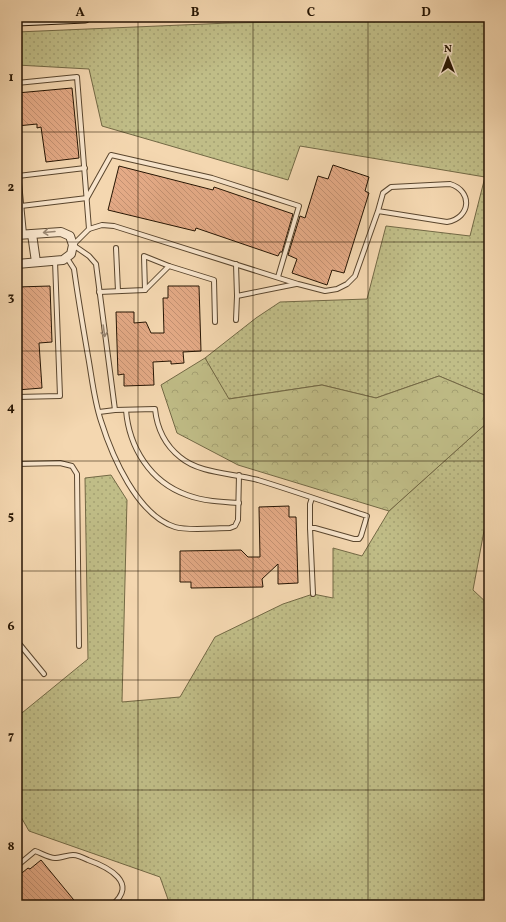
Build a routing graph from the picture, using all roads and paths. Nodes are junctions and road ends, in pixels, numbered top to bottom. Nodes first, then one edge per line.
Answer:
1 (86, 17) edge
2 (17, 20) edge
3 (17, 83) edge
4 (17, 162) edge
5 (85, 168) junction
6 (18, 176) junction
7 (87, 198) junction
8 (21, 206) junction
9 (378, 212) junction
10 (89, 229) junction
11 (25, 234) edge
12 (73, 245) junction
13 (116, 248) dead end
14 (67, 258) junction
15 (55, 261) junction
16 (36, 262) junction
17 (17, 264) edge
18 (236, 264) junction
19 (169, 266) junction
20 (278, 277) junction
21 (298, 284) junction
22 (145, 290) junction
23 (118, 291) junction
24 (99, 292) junction
25 (237, 296) junction
26 (236, 320) dead end
27 (215, 322) dead end
28 (17, 397) edge
29 (115, 410) junction
30 (126, 410) junction
31 (99, 412) junction
32 (17, 464) edge
33 (239, 475) junction
34 (312, 498) junction
35 (239, 503) junction
36 (310, 528) junction
37 (313, 594) dead end
38 (17, 641) edge
39 (79, 646) dead end
40 (44, 674) dead end
41 (17, 866) edge
42 (112, 905) edge

1 - 2 main road
3 - 5 lane
4 - 6 lane
5 - 6 lane
5 - 7 lane
6 - 8 lane
7 - 8 lane
7 - 10 lane
7 - 20 lane
8 - 11 lane
9 - 9 lane
9 - 21 lane
10 - 12 lane
10 - 18 lane
12 -> 11 street
11 - 16 street
12 - 14 street
12 - 24 lane
13 - 23 lane
14 - 15 street
14 - 31 lane
15 - 16 street
15 - 28 lane
16 - 17 street
18 - 20 lane
18 - 25 lane
19 - 22 lane
19 - 22 lane
19 - 27 lane
20 - 21 lane
21 - 25 lane
22 - 23 lane
23 - 24 lane
24 -> 29 lane
25 - 26 lane
29 - 30 lane
29 - 31 lane
30 - 33 lane
30 - 35 lane
31 - 35 lane
32 - 39 lane
33 - 34 lane
33 - 35 lane
34 - 36 lane
34 - 36 lane
36 - 37 lane
38 - 40 lane
41 - 42 lane

